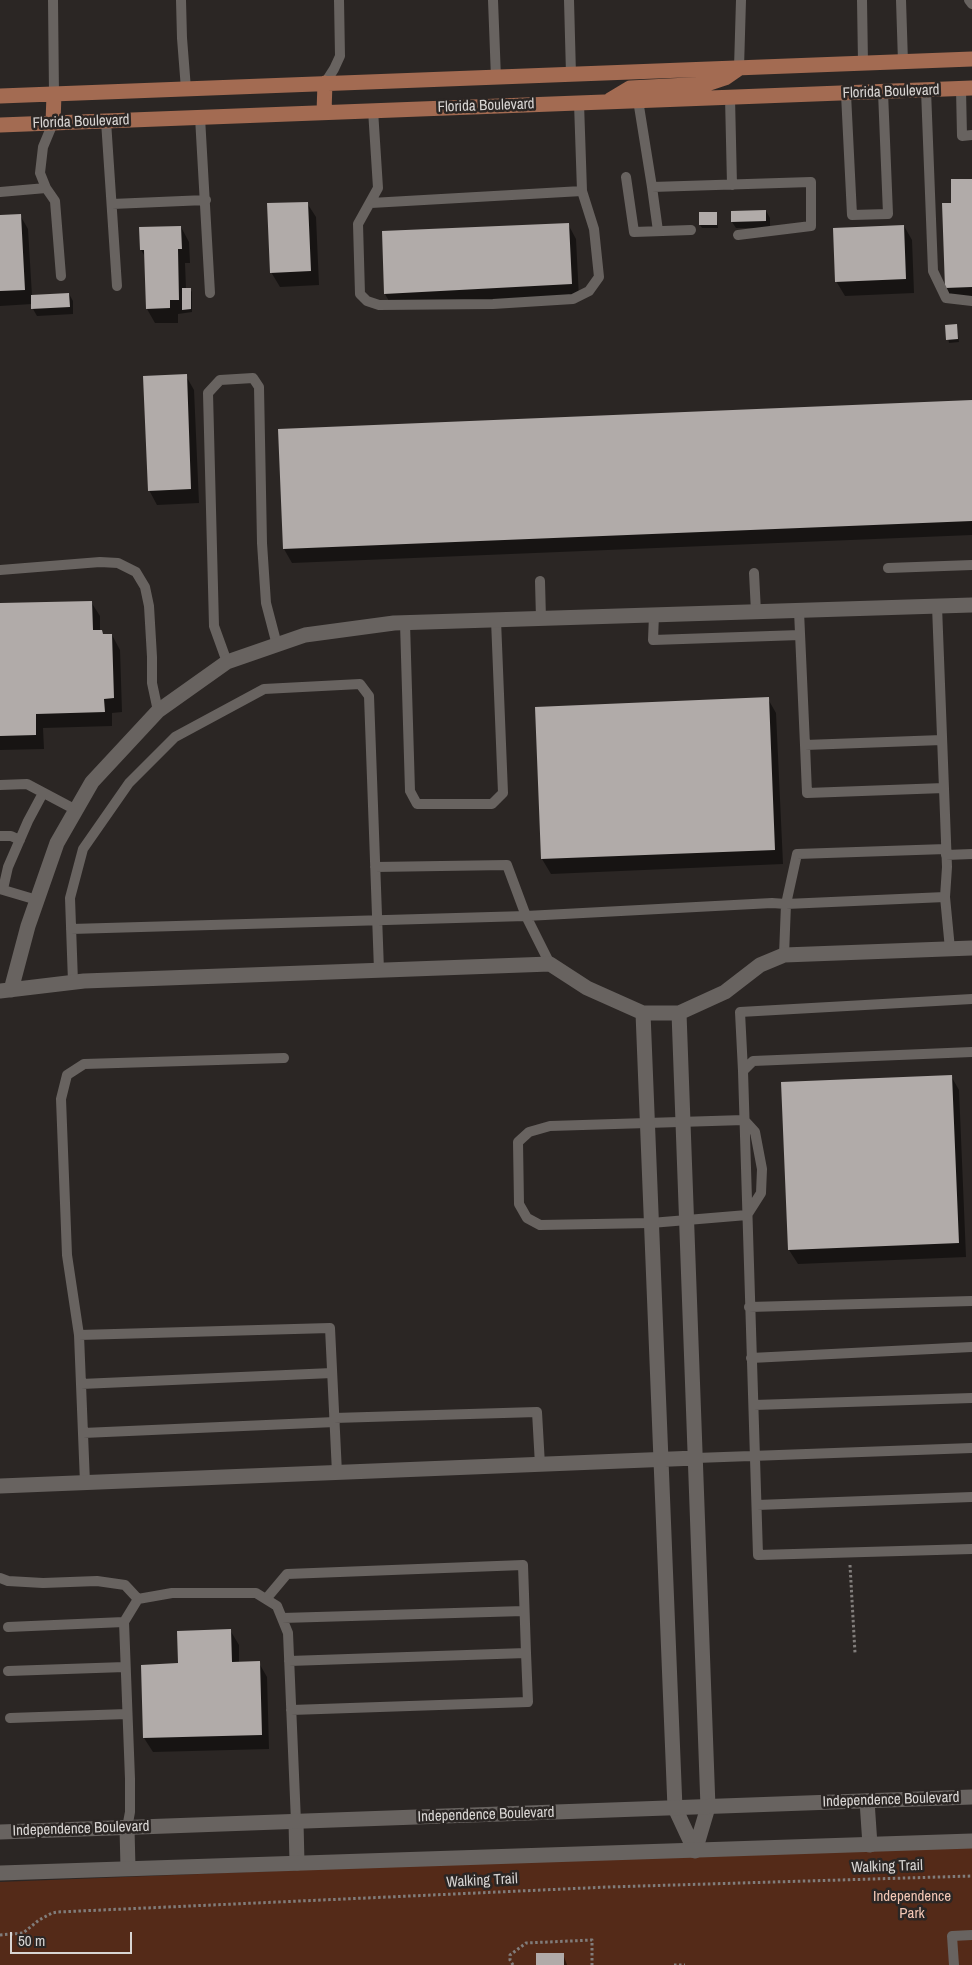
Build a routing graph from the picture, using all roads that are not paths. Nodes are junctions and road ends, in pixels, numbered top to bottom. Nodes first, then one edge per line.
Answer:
1 (54, 0) edge
2 (181, 0) edge
3 (339, 0) edge
4 (493, 0) edge
5 (569, 0) edge
6 (741, 0) edge
7 (862, 0) edge
8 (901, 0) edge
9 (969, 0) edge
10 (972, 4) edge
11 (972, 59) edge
12 (903, 62) junction
13 (863, 63) junction
14 (739, 68) junction
15 (571, 74) junction
16 (496, 78) junction
17 (325, 84) junction
18 (186, 89) junction
19 (966, 89) edge
20 (926, 90) junction
21 (883, 92) junction
22 (54, 94) junction
23 (846, 94) junction
24 (0, 96) edge
25 (730, 97) junction
26 (638, 100) junction
27 (607, 102) junction
28 (579, 103) junction
29 (373, 110) junction
30 (324, 112) junction
31 (200, 117) junction
32 (106, 121) junction
33 (53, 123) junction
34 (0, 125) edge
35 (972, 135) edge
36 (626, 177) dead end
37 (732, 185) junction
38 (652, 187) junction
39 (46, 188) junction
40 (582, 191) junction
41 (0, 192) edge
42 (206, 200) junction
43 (371, 203) junction
44 (112, 204) junction
45 (690, 230) dead end
46 (658, 231) junction
47 (738, 235) dead end
48 (62, 276) dead end
49 (117, 286) dead end
50 (210, 293) dead end
51 (972, 301) edge
52 (972, 565) edge
53 (888, 568) dead end
54 (0, 570) edge
55 (754, 573) dead end
56 (540, 581) dead end
57 (972, 605) edge
58 (937, 606) junction
59 (799, 611) junction
60 (756, 612) junction
61 (654, 615) junction
62 (540, 618) junction
63 (496, 620) junction
64 (405, 623) junction
65 (800, 635) junction
66 (277, 645) junction
67 (227, 662) junction
68 (158, 711) junction
69 (942, 740) junction
70 (804, 745) junction
71 (0, 784) edge
72 (944, 788) junction
73 (43, 793) junction
74 (76, 810) junction
75 (0, 836) edge
76 (20, 840) junction
77 (946, 852) junction
78 (972, 854) edge
79 (375, 867) junction
80 (2, 889) edge
81 (945, 897) junction
82 (37, 900) junction
83 (786, 904) junction
84 (526, 916) junction
85 (377, 921) junction
86 (71, 929) junction
87 (972, 948) edge
88 (950, 949) junction
89 (784, 955) junction
90 (550, 964) junction
91 (379, 970) junction
92 (73, 982) junction
93 (6, 990) edge
94 (972, 999) edge
95 (643, 1013) junction
96 (680, 1013) junction
97 (972, 1052) edge
98 (284, 1058) dead end
99 (743, 1071) junction
100 (744, 1120) junction
101 (684, 1122) junction
102 (647, 1124) junction
103 (747, 1215) junction
104 (687, 1221) junction
105 (651, 1223) junction
106 (972, 1301) edge
107 (749, 1308) junction
108 (79, 1335) junction
109 (972, 1347) edge
110 (751, 1358) junction
111 (332, 1373) junction
112 (81, 1384) junction
113 (972, 1398) edge
114 (754, 1405) junction
115 (334, 1420) junction
116 (83, 1433) junction
117 (972, 1448) edge
118 (756, 1456) junction
119 (696, 1458) junction
120 (661, 1460) junction
121 (540, 1465) junction
122 (337, 1473) junction
123 (86, 1483) junction
124 (0, 1486) edge
125 (972, 1497) edge
126 (757, 1505) junction
127 (972, 1549) edge
128 (0, 1578) edge
129 (138, 1599) junction
130 (266, 1599) junction
131 (524, 1611) junction
132 (282, 1618) junction
133 (124, 1622) junction
134 (8, 1627) dead end
135 (526, 1653) junction
136 (289, 1661) junction
137 (125, 1667) junction
138 (8, 1671) dead end
139 (291, 1710) junction
140 (127, 1714) junction
141 (10, 1718) dead end
142 (972, 1797) edge
143 (867, 1801) junction
144 (708, 1807) junction
145 (675, 1808) junction
146 (296, 1822) junction
147 (127, 1828) junction
148 (0, 1832) edge
149 (972, 1841) edge
150 (870, 1845) junction
151 (695, 1851) junction
152 (297, 1863) junction
153 (128, 1868) junction
154 (0, 1873) edge
155 (972, 1935) edge
156 (954, 1965) edge

1 - 22 lane
2 - 18 lane
3 - 17 lane
4 - 16 lane
5 - 15 lane
6 - 14 lane
7 - 13 lane
8 - 12 lane
9 - 10 lane
11 - 12 main road, Florida Boulevard
12 - 13 main road, Florida Boulevard
13 - 14 main road, Florida Boulevard
14 - 15 main road, Florida Boulevard
14 - 27 main road
15 - 16 main road, Florida Boulevard
16 - 17 main road, Florida Boulevard
17 - 18 main road, Florida Boulevard
17 - 30 main road
18 - 22 main road, Florida Boulevard
19 - 20 main road, Florida Boulevard
19 - 35 lane
20 - 21 main road, Florida Boulevard
20 - 51 lane
21 - 23 main road, Florida Boulevard
21 - 23 lane
22 - 24 main road, Florida Boulevard
22 - 33 main road
23 - 25 main road, Florida Boulevard
25 - 26 main road, Florida Boulevard
25 - 37 lane
26 - 27 main road, Florida Boulevard
26 - 38 lane
27 - 28 main road, Florida Boulevard
28 - 29 main road, Florida Boulevard
28 - 40 lane
29 - 30 main road, Florida Boulevard
29 - 43 lane
30 - 31 main road, Florida Boulevard
31 - 32 main road, Florida Boulevard
31 - 42 lane
32 - 33 main road, Florida Boulevard
32 - 44 lane
33 - 34 main road, Florida Boulevard
33 - 39 lane
36 - 46 lane
37 - 38 lane
37 - 47 lane
38 - 46 lane
39 - 41 lane
39 - 48 lane
40 - 43 lane
40 - 43 lane
42 - 44 lane
42 - 50 lane
44 - 49 lane
45 - 46 lane
52 - 53 lane
54 - 68 lane
55 - 60 lane
56 - 62 lane
57 - 58 street
58 - 59 street
58 - 69 lane
59 - 60 street
59 - 65 lane
60 - 61 street
61 - 62 street
61 - 65 lane
62 - 63 street
63 - 64 street
63 - 64 lane
64 - 66 street
65 - 70 lane
66 - 67 street
66 - 67 lane
67 - 68 street
68 - 74 street
69 - 70 lane
69 - 72 lane
70 - 72 lane
71 - 73 lane
72 - 77 lane
73 - 74 lane
73 - 76 lane
74 - 82 street
75 - 76 lane
76 - 80 lane
77 - 78 lane
77 - 81 lane
77 - 83 lane
79 - 84 lane
79 - 85 lane
79 - 86 lane
80 - 82 lane
81 - 83 lane
81 - 88 lane
82 - 93 street
83 - 84 lane
83 - 89 lane
84 - 85 lane
84 - 90 lane
85 - 86 lane
85 - 91 lane
86 - 92 lane
87 - 88 street
88 - 89 street
89 - 96 street
90 - 91 street
90 - 95 street
91 - 92 street
92 - 93 street
94 - 99 lane
95 - 96 street
95 - 102 street
96 - 101 street
97 - 99 lane
98 - 108 lane
99 - 100 lane
100 - 101 lane
100 - 103 lane
100 - 103 lane
101 - 102 lane
101 - 104 street
102 - 105 street
102 - 105 lane
103 - 104 lane
103 - 107 lane
104 - 105 lane
104 - 119 street
105 - 120 street
106 - 107 lane
107 - 110 lane
108 - 111 lane
108 - 112 lane
109 - 110 lane
110 - 114 lane
111 - 112 lane
111 - 115 lane
112 - 116 lane
113 - 114 lane
114 - 118 lane
115 - 116 lane
115 - 121 lane
115 - 122 lane
116 - 123 lane
117 - 118 lane
118 - 119 lane
118 - 126 lane
119 - 120 street
119 - 144 street
120 - 121 street
120 - 145 street
121 - 122 street
122 - 123 street
123 - 124 street
125 - 126 lane
126 - 127 lane
128 - 129 lane
129 - 130 lane
129 - 133 lane
130 - 131 lane
130 - 132 lane
131 - 132 lane
131 - 135 lane
132 - 136 lane
133 - 134 lane
133 - 137 lane
135 - 136 lane
135 - 139 lane
136 - 139 lane
137 - 138 lane
137 - 140 lane
139 - 146 lane
140 - 141 lane
140 - 147 lane
142 - 143 street, Independence Boulevard
143 - 144 street, Independence Boulevard
143 - 150 street
144 - 145 street, Independence Boulevard
144 - 151 street
145 - 146 street, Independence Boulevard
145 - 151 street
146 - 147 street, Independence Boulevard
146 - 152 street
147 - 148 street, Independence Boulevard
147 - 153 street
149 - 150 street
150 - 151 street
151 - 152 street
152 - 153 street
153 - 154 street
155 - 156 lane

